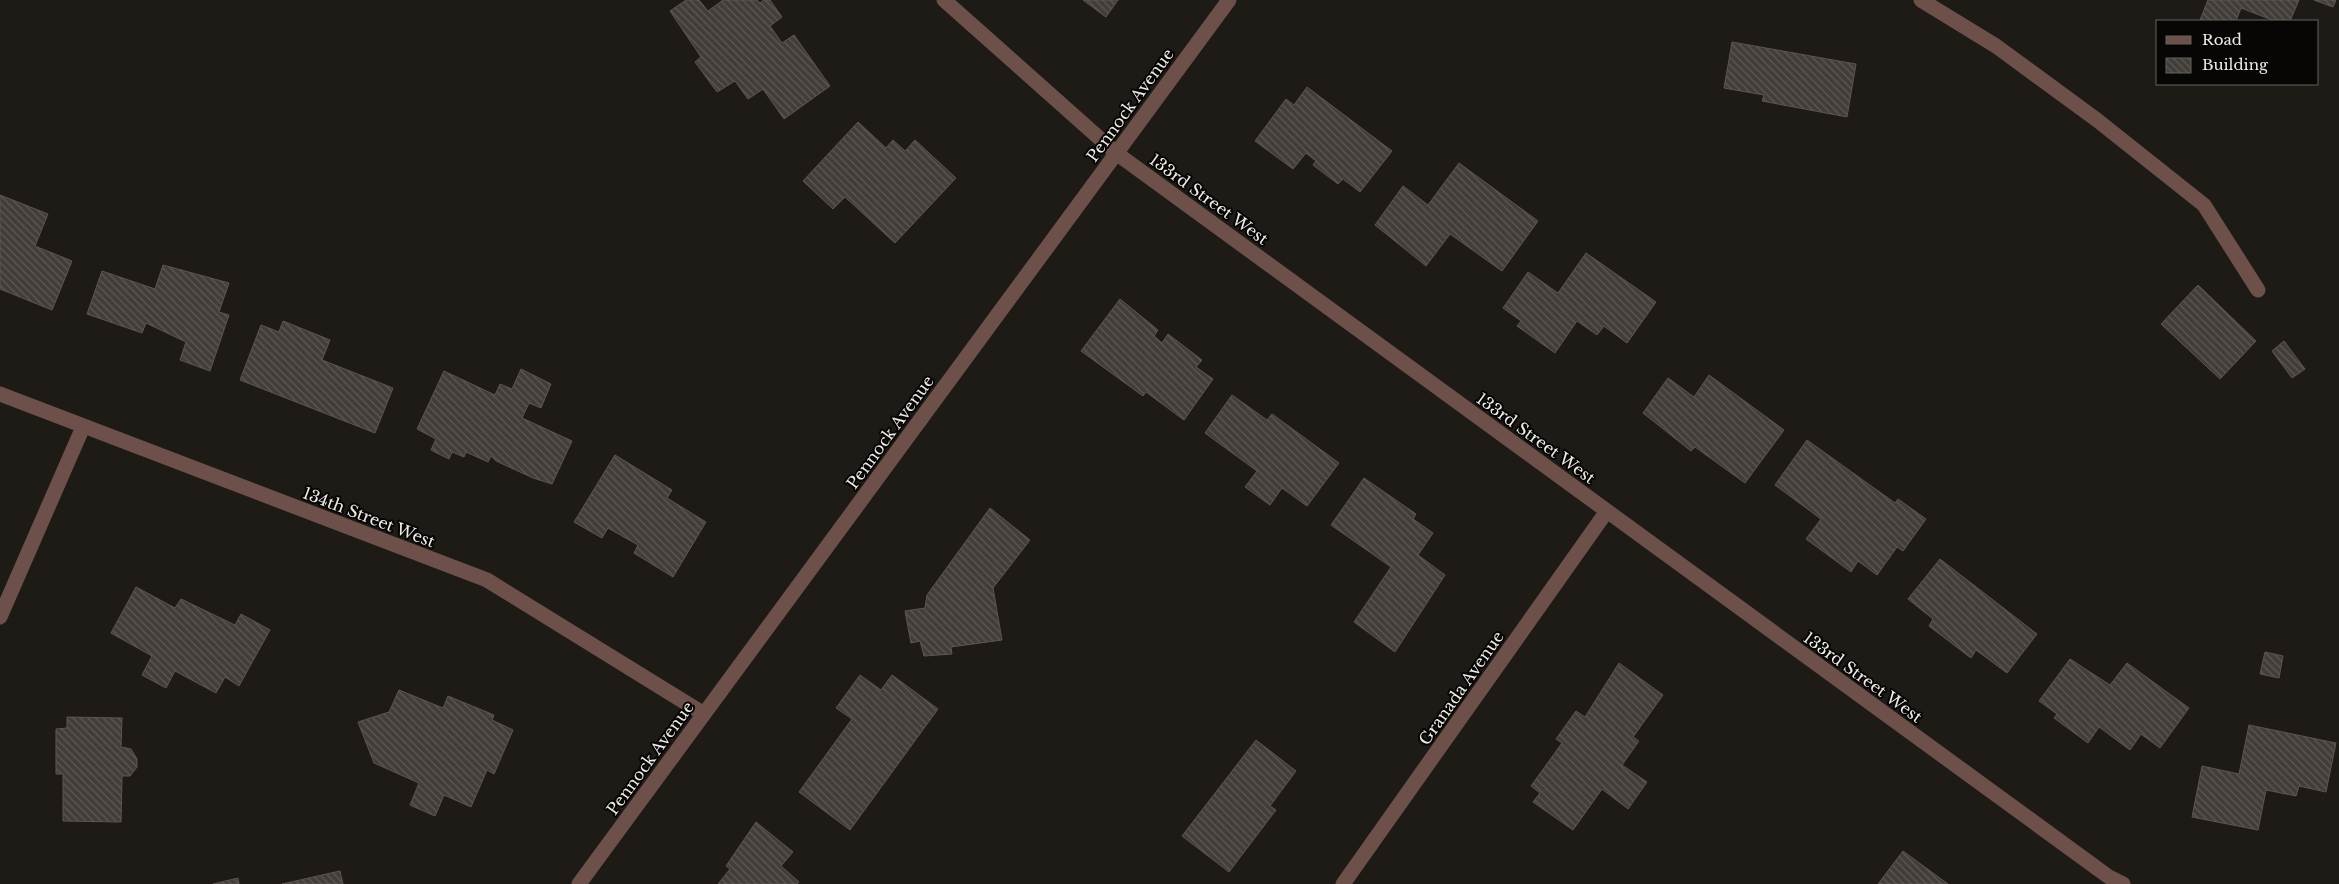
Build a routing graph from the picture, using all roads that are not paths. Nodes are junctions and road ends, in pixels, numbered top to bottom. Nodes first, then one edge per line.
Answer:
1 (944, 0) edge
2 (1229, 0) edge
3 (1921, 0) edge
4 (1116, 153) junction
5 (2258, 290) dead end
6 (0, 394) edge
7 (83, 427) junction
8 (1607, 511) junction
9 (0, 617) edge
10 (704, 714) junction
11 (2106, 881) edge
12 (579, 884) edge
13 (1343, 884) edge
14 (2123, 884) edge

1 - 4 street, 133rd Street West
2 - 4 street, Pennock Avenue
3 - 5 street
4 - 8 street, 133rd Street West
4 - 10 street, Pennock Avenue
6 - 7 street, 134th Street West
7 - 9 street
7 - 10 street, 134th Street West
8 - 11 street, 133rd Street West
8 - 13 street, Granada Avenue
10 - 12 street, Pennock Avenue
11 - 14 street, 133rd Street West

